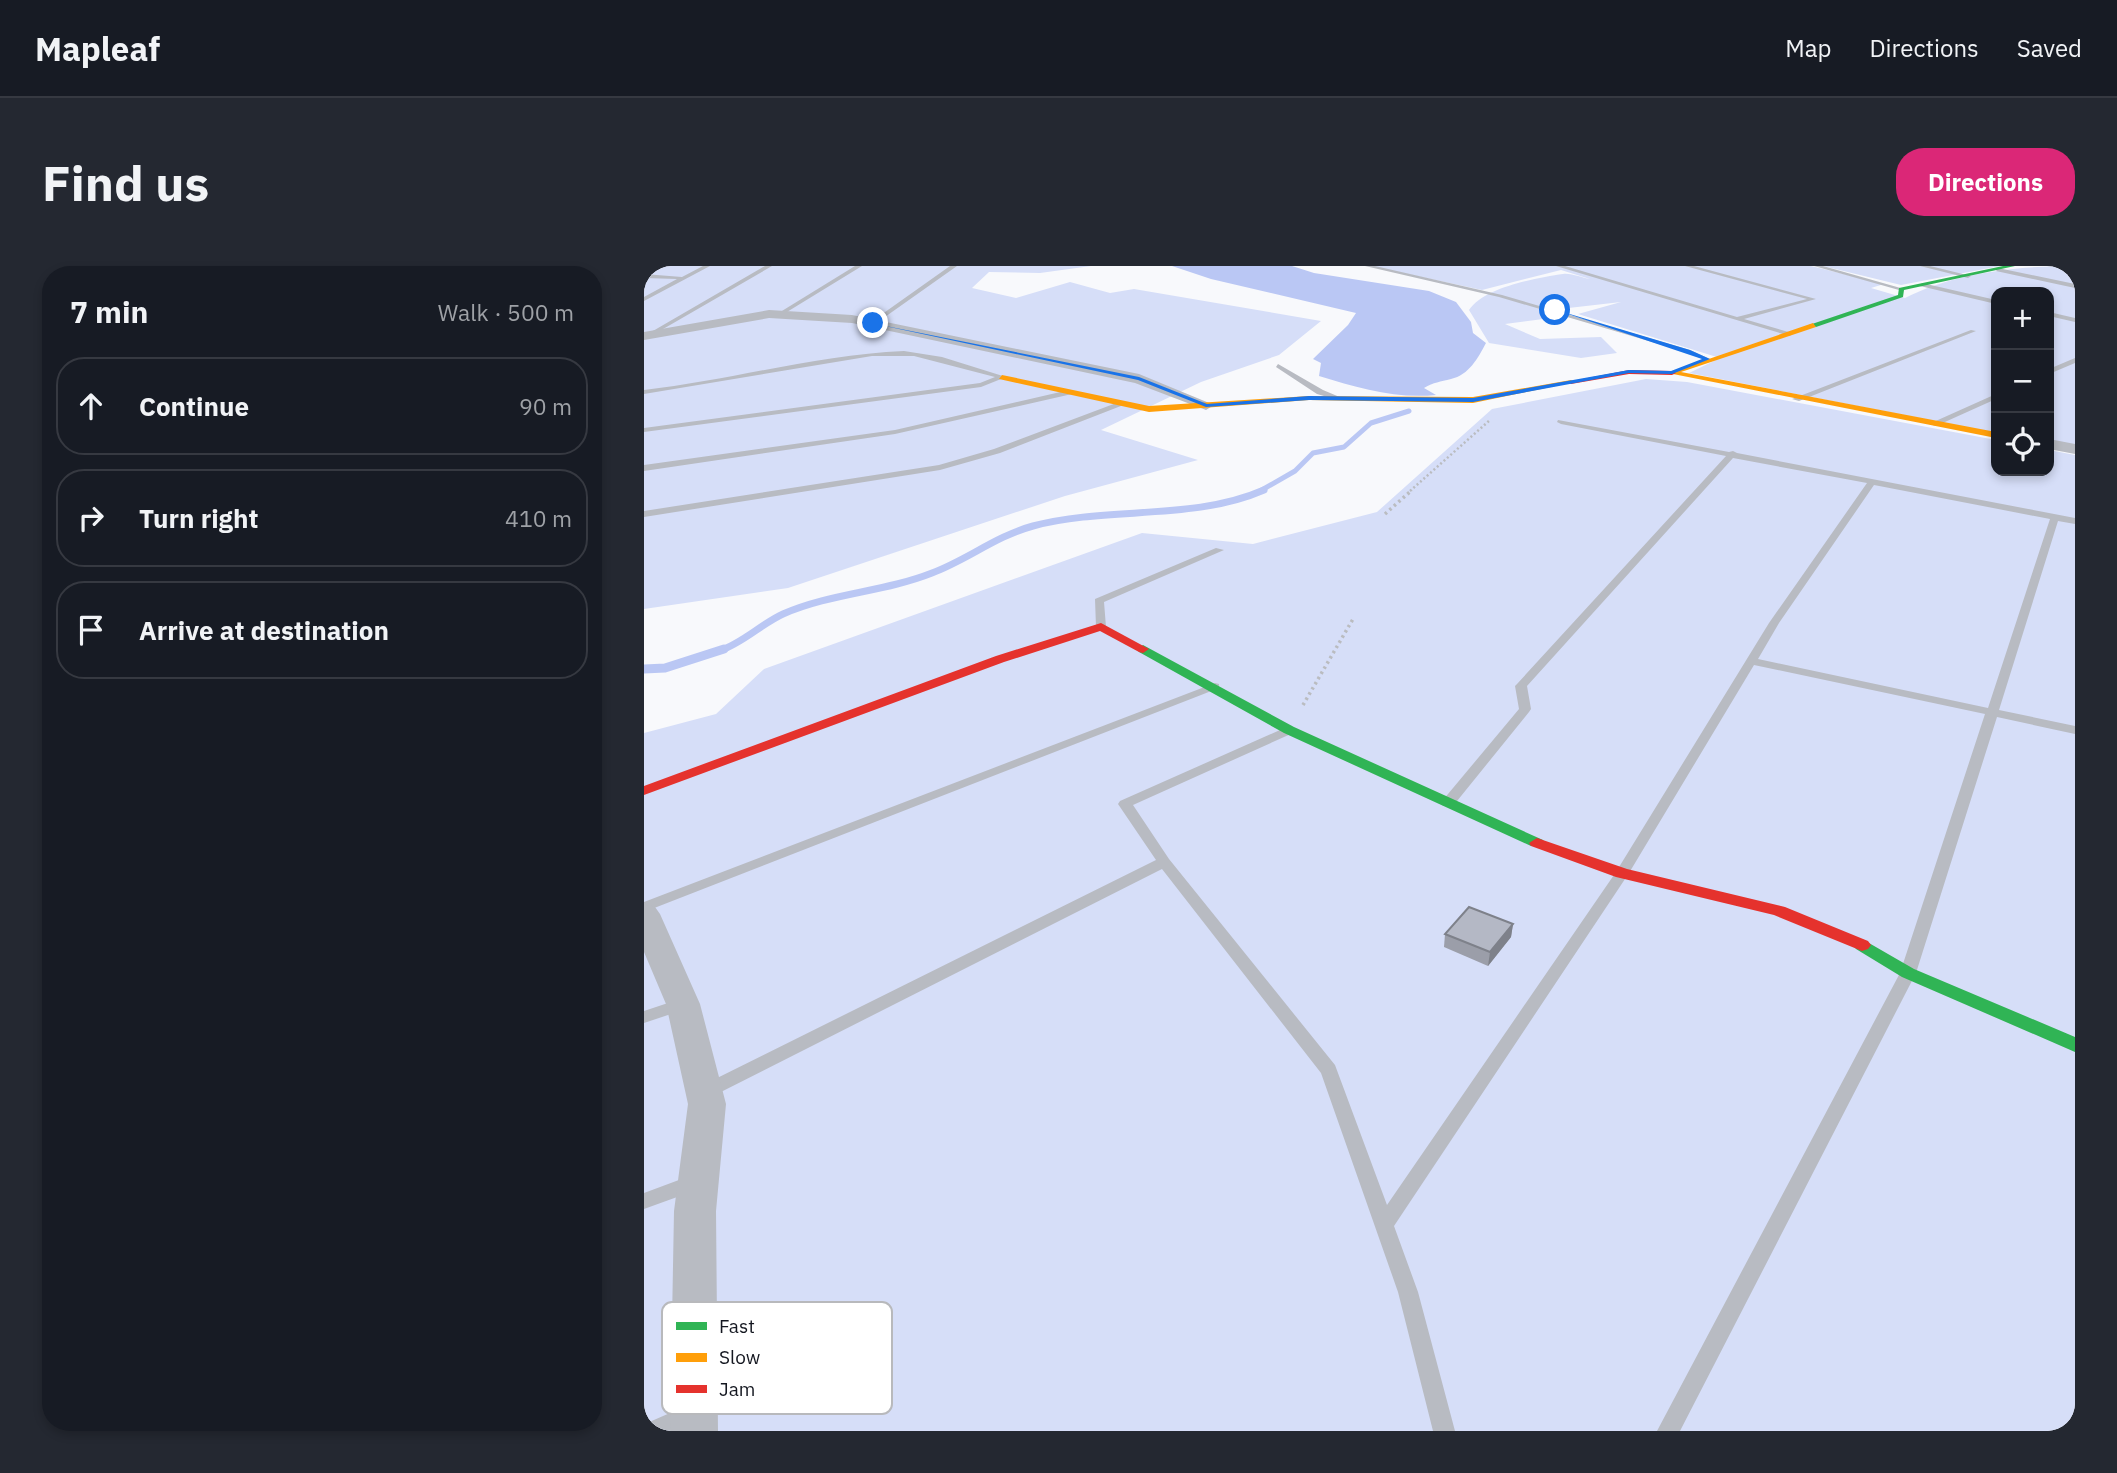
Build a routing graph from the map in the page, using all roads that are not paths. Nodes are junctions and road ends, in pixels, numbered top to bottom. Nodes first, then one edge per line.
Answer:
1 (707, 266) edge
2 (769, 266) edge
3 (859, 266) edge
4 (954, 266) edge
5 (1368, 266) edge
6 (1559, 266) edge
7 (1689, 266) edge
8 (1817, 266) edge
9 (1923, 266) edge
10 (2005, 268) edge
11 (644, 276) edge
12 (1968, 276) junction
13 (684, 278) junction
14 (1922, 285) junction
15 (2075, 286) edge
16 (1901, 293) junction
17 (646, 297) edge
18 (1991, 301) edge
19 (780, 314) junction
20 (2054, 315) edge
21 (1738, 318) junction
22 (2075, 320) edge
23 (873, 323) junction
24 (1973, 331) dead end
25 (1790, 334) junction
26 (646, 335) edge
27 (1707, 359) junction
28 (2075, 360) edge
29 (1278, 366) dead end
30 (2054, 370) edge
31 (1672, 373) junction
32 (1002, 377) junction
33 (644, 392) edge
34 (1069, 393) junction
35 (1796, 398) junction
36 (1991, 398) edge
37 (1339, 399) junction
38 (1122, 404) junction
39 (1206, 405) junction
40 (1561, 422) dead end
41 (1933, 424) junction
42 (644, 430) edge
43 (1991, 434) edge
44 (2054, 445) edge
45 (2075, 449) edge
46 (1733, 453) junction
47 (644, 468) edge
48 (1872, 482) junction
49 (644, 514) edge
50 (2054, 517) junction
51 (2075, 521) edge
52 (1219, 550) dead end
53 (1101, 627) junction
54 (1752, 661) junction
55 (1215, 686) junction
56 (1995, 711) junction
57 (1289, 730) junction
58 (2075, 730) edge
59 (644, 791) edge
60 (1448, 803) junction
61 (1164, 862) junction
62 (1622, 873) junction
63 (644, 907) edge
64 (644, 914) edge
65 (1908, 973) junction
66 (682, 1004) junction
67 (644, 1017) edge
68 (2075, 1045) edge
69 (703, 1092) junction
70 (699, 1181) junction
71 (644, 1201) edge
72 (1384, 1226) junction
73 (695, 1302) edge
74 (694, 1423) edge
75 (655, 1431) edge
76 (1444, 1431) edge
77 (1668, 1431) edge

1 - 13 lane
2 - 26 lane
3 - 19 lane
4 - 23 lane
5 - 27 lane
6 - 21 lane
7 - 21 lane
8 - 16 lane
9 - 12 lane
10 - 12 street
10 - 15 lane
11 - 13 lane
12 - 14 street
13 - 17 lane
14 - 16 street
14 - 18 lane
16 - 25 street
19 - 23 street
19 - 26 street
20 - 22 lane
21 - 25 lane
23 - 39 street
24 - 35 lane
25 - 27 street
27 - 31 street
28 - 30 lane
29 - 37 lane
31 - 35 street
31 - 37 street
32 - 33 lane
32 - 34 street
32 - 42 lane
34 - 38 street
34 - 47 lane
35 - 41 street
36 - 41 lane
37 - 39 street
38 - 39 street
38 - 49 lane
40 - 46 lane
41 - 43 street
44 - 45 street
46 - 48 lane
46 - 60 lane
48 - 50 lane
48 - 54 lane
50 - 51 lane
50 - 56 lane
52 - 53 lane
53 - 55 street
53 - 59 street
54 - 56 lane
54 - 62 lane
55 - 57 street
55 - 63 lane
56 - 58 lane
56 - 65 lane
57 - 60 street
57 - 61 lane
60 - 62 street
61 - 69 lane
61 - 72 lane
62 - 65 street
62 - 72 lane
64 - 66 street
65 - 68 street
65 - 77 lane
66 - 67 lane
66 - 69 street
69 - 70 street
70 - 71 lane
70 - 73 street
72 - 76 lane
74 - 75 lane

